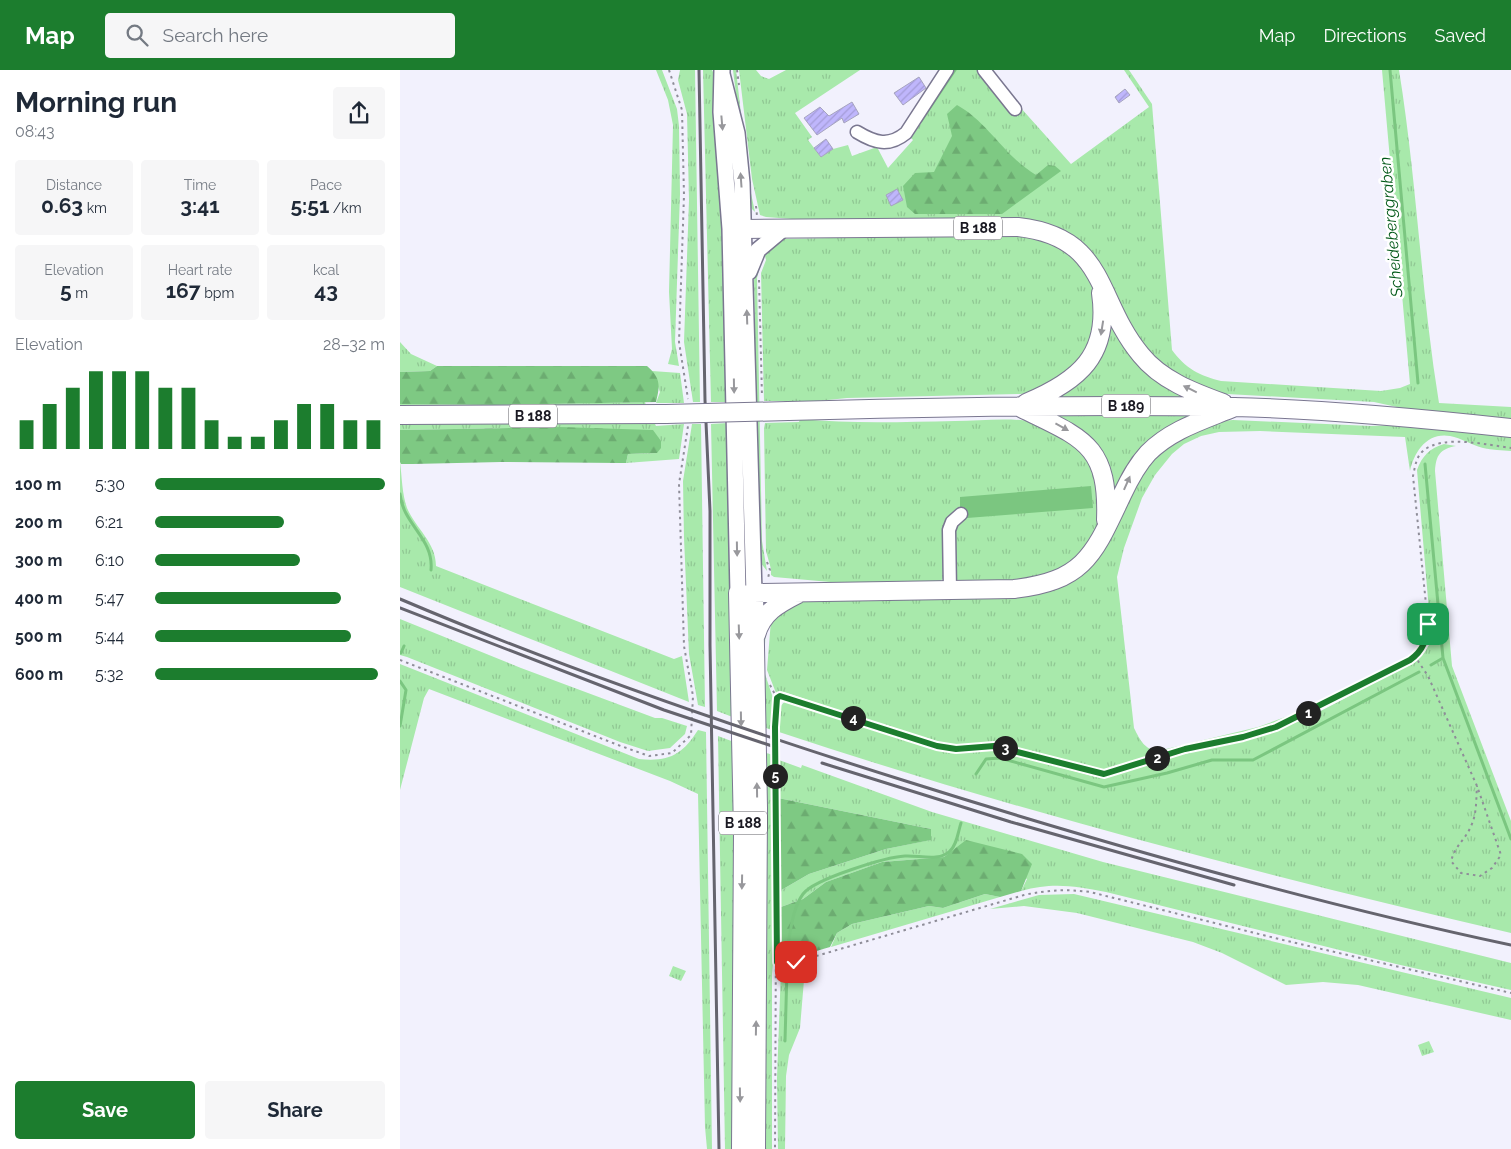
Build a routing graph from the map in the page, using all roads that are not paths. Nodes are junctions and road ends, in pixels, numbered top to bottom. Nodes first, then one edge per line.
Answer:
1 (947, 70) edge
2 (984, 70) edge
3 (722, 72) edge
4 (1015, 109) dead end
5 (857, 132) dead end
6 (741, 229) junction
7 (783, 230) junction
8 (1100, 280) junction
9 (746, 283) junction
10 (1018, 406) junction
11 (1235, 407) junction
12 (400, 415) edge
13 (1511, 428) edge
14 (961, 514) dead end
15 (1106, 527) junction
16 (950, 590) junction
17 (800, 592) junction
18 (746, 593) junction
19 (755, 641) junction
20 (741, 1149) edge
21 (756, 1149) edge

1 - 5 street
2 - 4 street
3 - 6 main road
6 - 7 highway
6 - 9 main road, B 188
6 -> 18 main road, B 188
7 - 8 highway, B 188
7 - 9 main road, B 188
8 -> 10 highway, B 188
11 -> 8 highway
18 -> 9 main road, B 188
10 - 11 highway, B 189
10 - 12 highway, B 188, bridge
10 -> 15 highway, B 188
11 - 13 highway, B 189
15 -> 11 highway
14 - 16 street
15 - 16 highway, B 188
16 - 17 highway, B 188
17 - 18 highway, B 188
17 - 19 highway
18 - 19 highway, B 188
18 -> 20 highway, B 188
21 -> 19 highway, B 188

